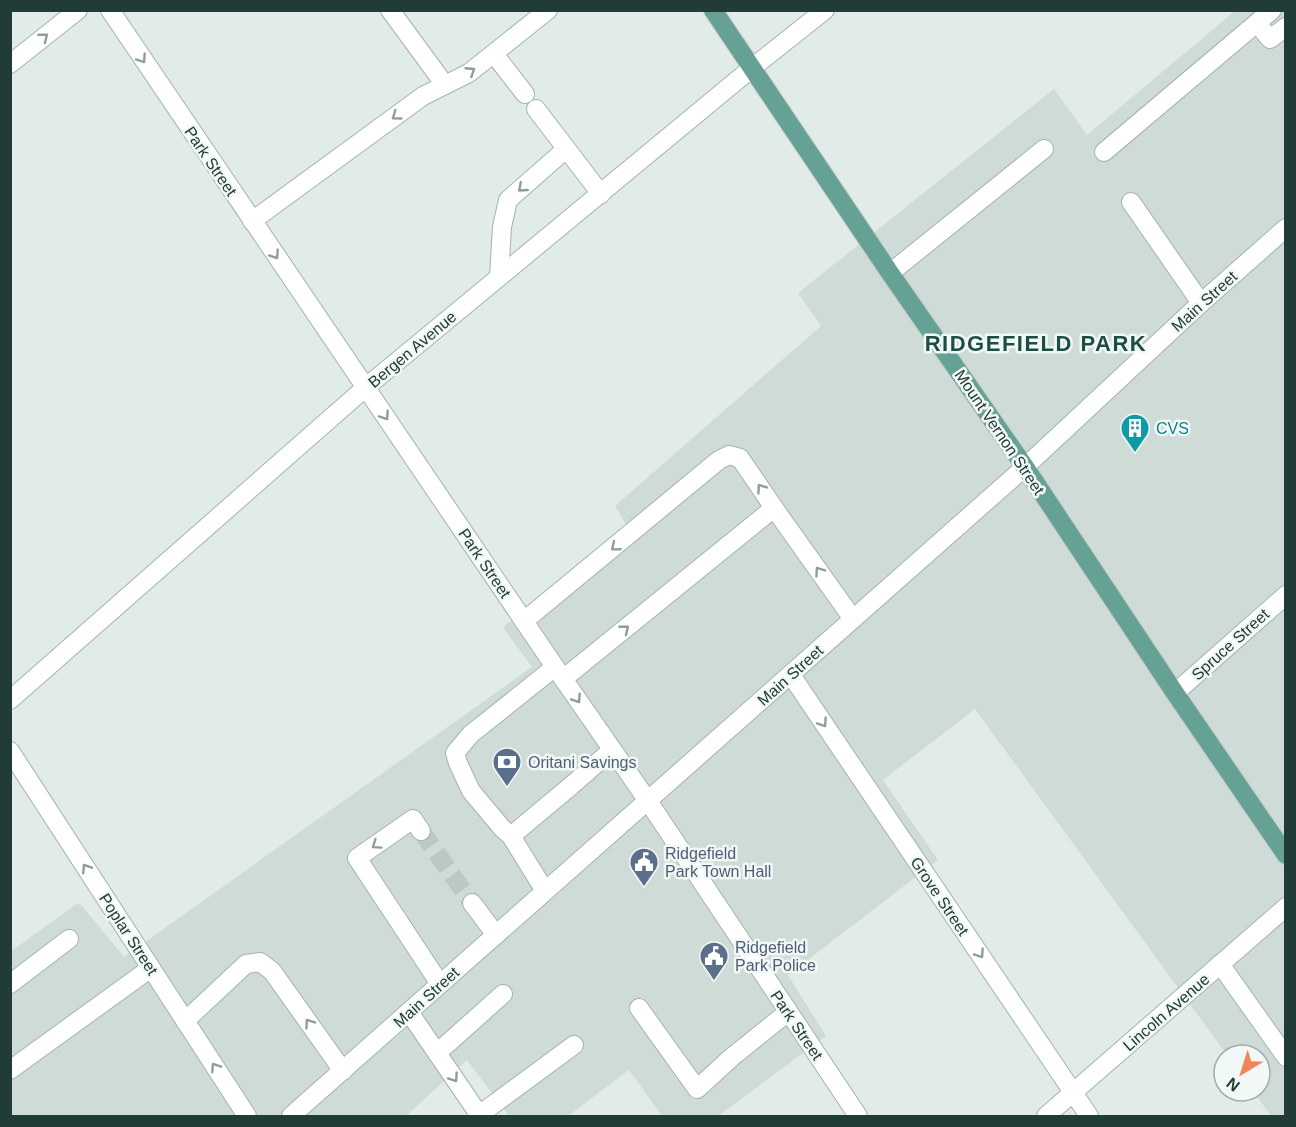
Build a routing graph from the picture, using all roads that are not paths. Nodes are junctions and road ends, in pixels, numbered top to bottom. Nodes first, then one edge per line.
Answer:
1 (78, 10) edge
2 (110, 10) edge
3 (390, 10) edge
4 (548, 10) edge
5 (713, 10) edge
6 (825, 10) edge
7 (1272, 10) edge
8 (1257, 23) junction
9 (1286, 27) edge
10 (494, 54) junction
11 (10, 64) edge
12 (752, 68) junction
13 (445, 85) junction
14 (566, 149) junction
15 (1044, 149) dead end
16 (1104, 152) dead end
17 (601, 194) junction
18 (1131, 202) dead end
19 (252, 221) junction
20 (1286, 228) edge
21 (890, 273) junction
22 (499, 277) junction
23 (1201, 303) junction
24 (366, 388) junction
25 (1025, 467) junction
26 (774, 508) junction
27 (1286, 595) edge
28 (853, 619) junction
29 (524, 621) junction
30 (559, 673) junction
31 (790, 675) junction
32 (1175, 693) junction
33 (10, 700) edge
34 (612, 750) junction
35 (10, 751) edge
36 (648, 801) junction
37 (421, 831) dead end
38 (511, 837) junction
39 (1286, 855) edge
40 (545, 891) junction
41 (472, 903) tunnel mouth
42 (1286, 907) edge
43 (496, 935) junction
44 (69, 939) dead end
45 (1220, 964) junction
46 (152, 968) junction
47 (10, 984) edge
48 (440, 984) junction
49 (503, 994) dead end
50 (639, 1008) dead end
51 (409, 1012) junction
52 (788, 1012) junction
53 (185, 1021) junction
54 (574, 1045) dead end
55 (437, 1053) junction
56 (1286, 1058) edge
57 (10, 1070) edge
58 (343, 1071) junction
59 (1073, 1093) junction
60 (247, 1116) edge
61 (291, 1116) edge
62 (480, 1116) edge
63 (858, 1116) edge
64 (1046, 1116) edge
65 (1089, 1116) edge

11 -> 1 street
2 -> 19 street, Park Street
3 - 13 street
4 - 10 street
5 - 12 main road, Mount Vernon Street
6 - 12 street, Bergen Avenue
7 - 8 street
8 - 9 street
8 - 16 street
13 -> 10 street
10 - 14 street
12 - 17 street, Bergen Avenue
12 - 21 main road, Mount Vernon Street
13 -> 19 street
14 - 17 street
14 -> 22 street
15 - 21 street
17 - 22 street, Bergen Avenue
18 - 23 street
19 -> 24 street, Park Street
20 - 23 street, Main Street
21 - 25 main road, Mount Vernon Street
22 - 24 street, Bergen Avenue
23 - 25 street, Main Street
24 -> 29 street, Park Street
24 - 33 street, Bergen Avenue
25 - 28 street, Main Street
25 - 32 main road, Mount Vernon Street
28 -> 26 street
26 -> 29 street
30 -> 26 street
27 - 32 street, Spruce Street
28 - 31 street, Main Street
29 - 30 street, Park Street
30 -> 34 street, Park Street
30 - 38 street
31 - 36 street, Main Street
31 -> 59 street, Grove Street
32 - 39 main road, Mount Vernon Street
34 - 36 street, Park Street
34 - 38 street
46 -> 35 street, Poplar Street
36 - 40 street, Main Street
36 - 52 street, Park Street
37 -> 48 street
38 - 40 street
40 - 43 street, Main Street
41 - 43 street
42 - 45 street, Lincoln Avenue
43 - 48 street, Main Street
44 - 47 street
45 - 56 street
45 - 59 street, Lincoln Avenue
46 - 53 street, Poplar Street
46 - 57 street
48 - 51 street, Main Street
49 - 55 street
50 - 52 street
51 - 55 street
51 - 58 street, Main Street
52 - 63 street, Park Street
58 -> 53 street
60 -> 53 street, Poplar Street
54 - 62 street
55 -> 62 street
58 - 61 street, Main Street
59 - 64 street, Lincoln Avenue
59 - 65 street, Grove Street

